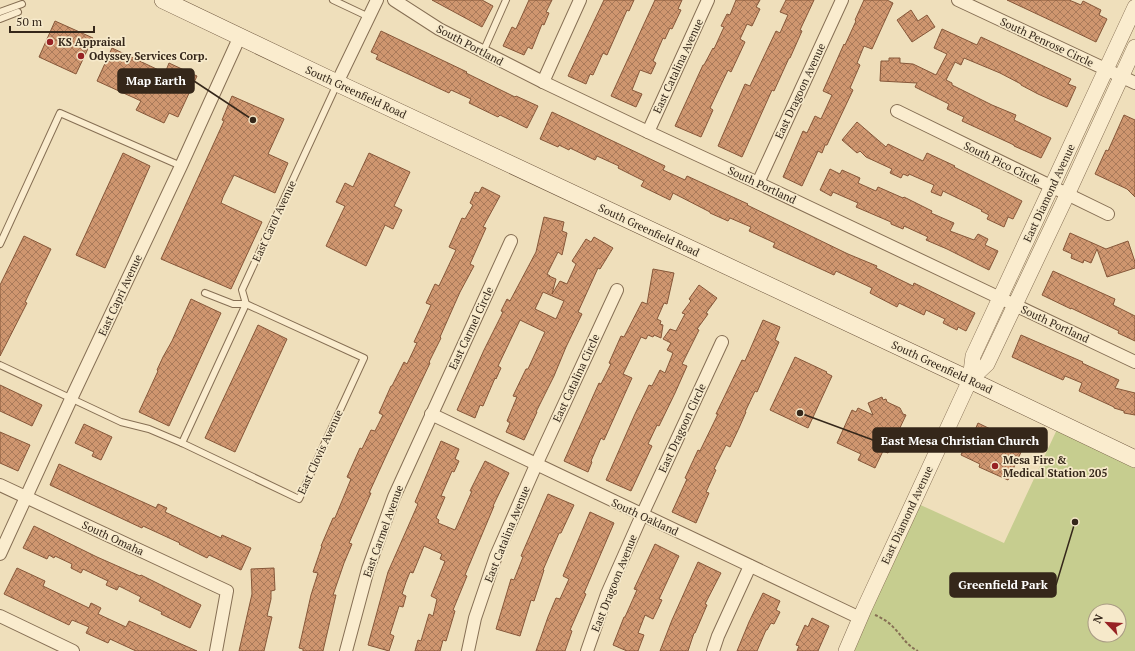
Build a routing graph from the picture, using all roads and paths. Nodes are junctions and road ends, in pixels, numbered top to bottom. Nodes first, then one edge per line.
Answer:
1 (163, 0) edge
2 (333, 0) edge
3 (377, 0) edge
4 (394, 0) edge
5 (506, 0) edge
6 (580, 0) edge
7 (708, 0) edge
8 (842, 0) edge
9 (958, 0) edge
10 (22, 4) dead end
11 (1135, 7) edge
12 (0, 12) edge
13 (18, 12) dead end
14 (369, 17) junction
15 (0, 19) edge
16 (240, 36) junction
17 (1135, 47) edge
18 (483, 52) junction
19 (1106, 70) junction
20 (1128, 80) edge
21 (542, 82) junction
22 (337, 83) junction
23 (897, 111) dead end
24 (648, 132) junction
25 (181, 166) junction
26 (758, 183) junction
27 (1052, 187) junction
28 (1067, 195) junction
29 (1108, 214) dead end
30 (511, 241) dead end
31 (0, 244) edge
32 (617, 290) dead end
33 (204, 293) dead end
34 (1000, 298) junction
35 (246, 304) junction
36 (1015, 305) junction
37 (722, 342) dead end
38 (1135, 362) edge
39 (0, 365) edge
40 (970, 380) junction
41 (70, 399) junction
42 (431, 414) junction
43 (182, 443) junction
44 (1135, 459) edge
45 (536, 465) junction
46 (0, 485) edge
47 (26, 498) junction
48 (642, 515) junction
49 (0, 554) edge
50 (750, 566) junction
51 (862, 614) junction
52 (0, 616) edge
53 (73, 651) edge
54 (216, 651) edge
55 (346, 651) edge
56 (468, 651) edge
57 (587, 651) edge
58 (713, 651) edge
59 (846, 651) edge
60 (918, 651) edge

1 - 16 main road, South Greenfield Road
2 - 14 lane
3 - 14 street, East Carol Avenue
4 - 18 street, South Portland
5 - 18 lane
6 - 21 street
7 - 24 street, East Catalina Avenue
8 - 26 street, East Dragoon Avenue
9 - 19 street, South Penrose Circle
10 - 12 lane
11 - 19 street, East Diamond Avenue
13 - 15 lane
14 - 22 street, East Carol Avenue
16 - 22 main road, South Greenfield Road
16 - 25 street, East Capri Avenue
17 - 20 street, East Diamond Avenue
18 - 21 street, South Portland
19 - 20 street, South Penrose Circle
19 - 27 street, East Diamond Avenue
20 - 28 street, East Diamond Avenue
21 - 24 street, South Portland
22 - 35 lane, East Carol Avenue
22 - 40 main road, South Greenfield Road
23 - 27 street, South Pico Circle
24 - 26 street, South Portland
25 - 31 lane
25 - 41 street, East Capri Avenue
26 - 34 street, South Portland
27 - 28 street, South Pico Circle
27 - 34 street, East Diamond Avenue
28 - 29 street, South Pico Circle
28 - 36 street, East Diamond Avenue
30 - 42 street, East Carmel Circle
32 - 45 street, East Catalina Circle
33 - 35 lane, East Clovis Avenue
34 - 36 street, South Portland
34 - 40 street, East Diamond Avenue
35 - 43 lane, East Carol Avenue
35 - 43 lane, East Clovis Avenue
36 - 38 street, South Portland
36 - 40 street, East Diamond Avenue
37 - 48 street, East Dragoon Circle
39 - 41 lane, East Clovis Avenue
40 - 44 main road, South Greenfield Road
40 - 51 street, East Diamond Avenue
41 - 43 lane, East Clovis Avenue
41 - 47 street, East Capri Avenue
42 - 45 street, South Oakland
42 - 55 street, East Carmel Avenue
45 - 48 street, South Oakland
45 - 56 street, East Catalina Avenue
46 - 47 street, South Omaha
47 - 49 street, East Capri Avenue
47 - 54 street, South Omaha
48 - 50 street, South Oakland
48 - 57 street, East Dragoon Avenue
50 - 51 street, South Oakland
50 - 58 street
51 - 59 street, East Diamond Avenue
51 - 60 path
52 - 53 street

